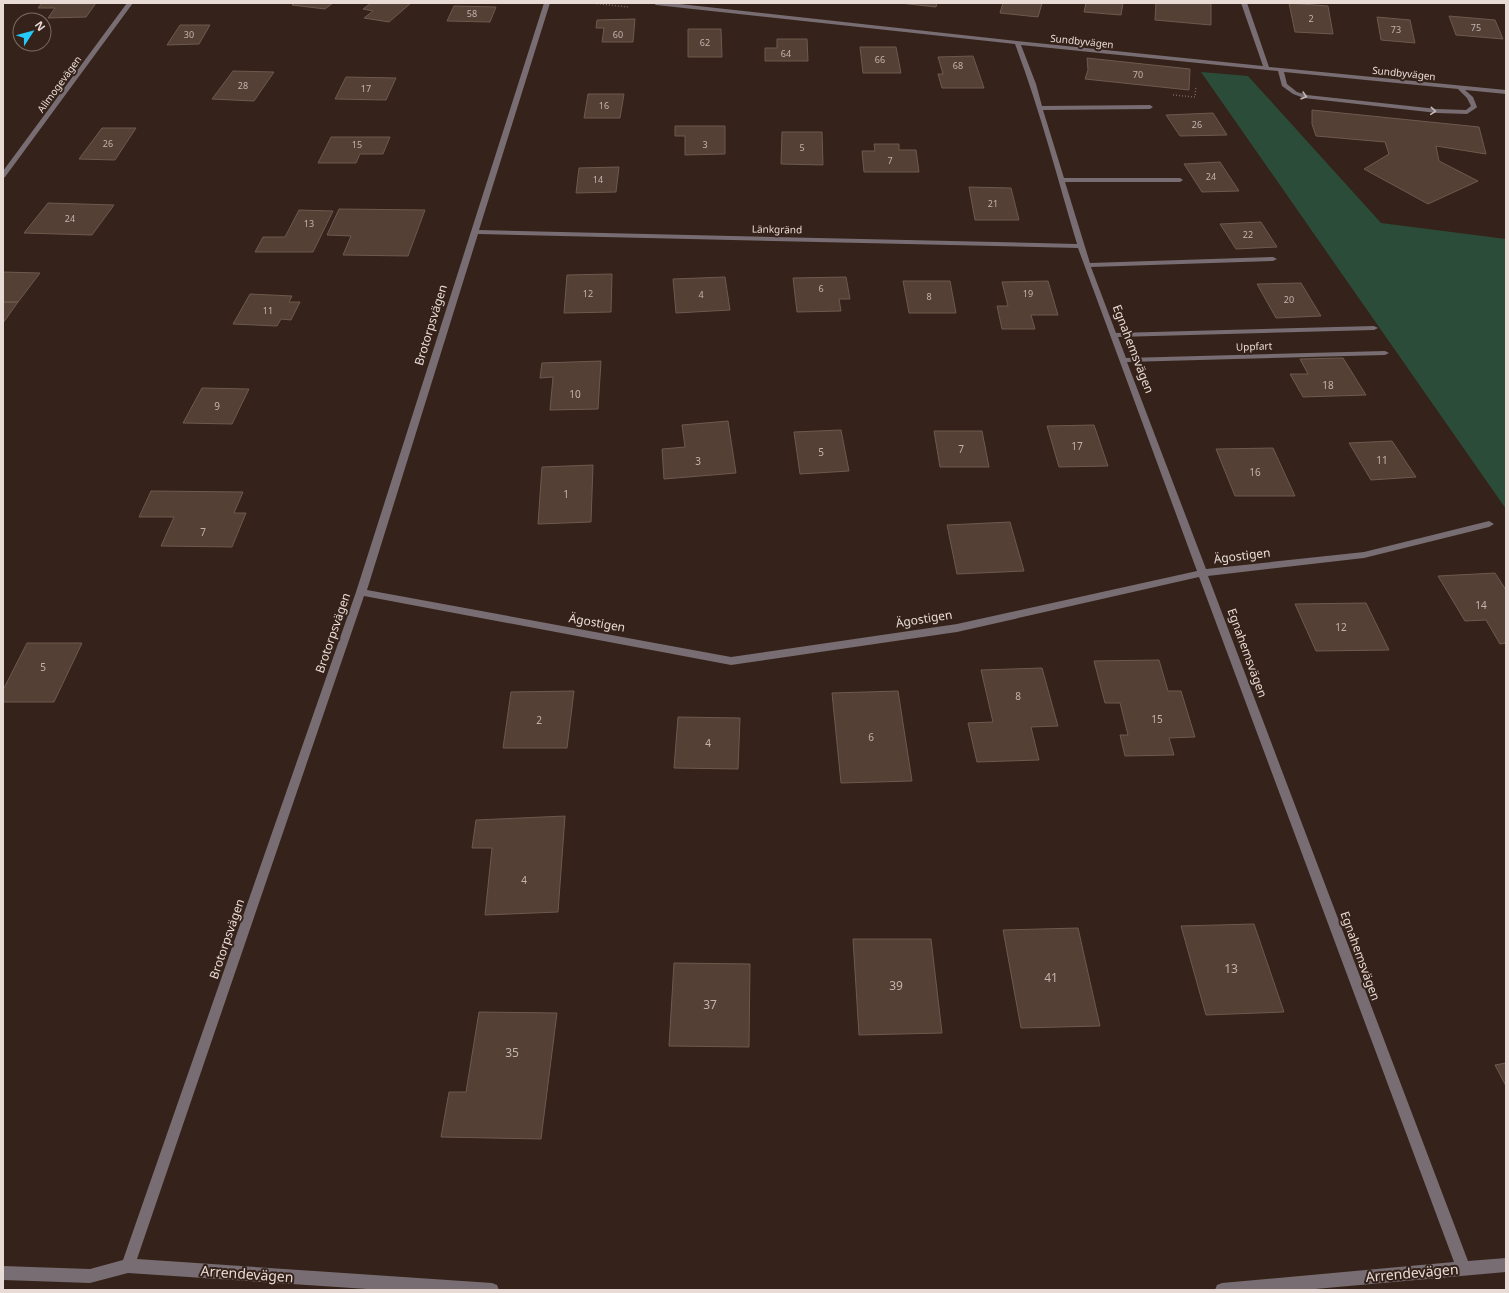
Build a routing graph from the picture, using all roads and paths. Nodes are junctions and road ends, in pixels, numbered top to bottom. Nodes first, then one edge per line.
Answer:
1 (130, 3) edge
2 (548, 3) edge
3 (656, 3) edge
4 (1244, 3) edge
5 (1017, 43) junction
6 (1267, 68) junction
7 (1281, 69) junction
8 (1461, 89) junction
9 (1506, 92) edge
10 (1150, 107) dead end
11 (1039, 108) junction
12 (3, 176) edge
13 (1060, 180) junction
14 (1180, 180) dead end
15 (474, 232) junction
16 (1081, 246) junction
17 (1273, 259) dead end
18 (1087, 265) junction
19 (1374, 328) dead end
20 (1114, 334) junction
21 (1385, 353) dead end
22 (1124, 360) junction
23 (1489, 524) dead end
24 (1203, 573) junction
25 (361, 592) junction
26 (1506, 1265) edge
27 (128, 1266) junction
28 (1462, 1268) junction
29 (3, 1273) edge
30 (1321, 1286) edge
31 (492, 1290) edge
32 (1222, 1290) edge

1 - 12 street, Allmogevägen
2 - 15 street, Brotorpsvägen
3 - 5 street, Sundbyvägen
4 - 6 street
5 - 6 street, Sundbyvägen
5 - 11 street, Egnahemsvägen
6 - 7 street, Sundbyvägen
7 - 8 street, Sundbyvägen
7 -> 8 street
8 - 9 street, Sundbyvägen
10 - 11 street
11 - 13 street, Egnahemsvägen
13 - 14 street
13 - 16 street, Egnahemsvägen
15 - 16 street, Länkgränd
15 - 25 street, Brotorpsvägen
16 - 18 street, Egnahemsvägen
17 - 18 street
18 - 20 street, Egnahemsvägen
19 - 20 street, Uppfart
20 - 22 street, Egnahemsvägen
21 - 22 street, Uppfart
22 - 24 street, Egnahemsvägen
23 - 24 street, Ägostigen
24 - 25 street, Ägostigen
24 - 28 street, Egnahemsvägen
25 - 27 street, Brotorpsvägen
26 - 28 street, Arrendevägen
27 - 29 street, Arrendevägen
27 - 31 street, Arrendevägen
28 - 30 street, Arrendevägen
30 - 32 street, Arrendevägen

